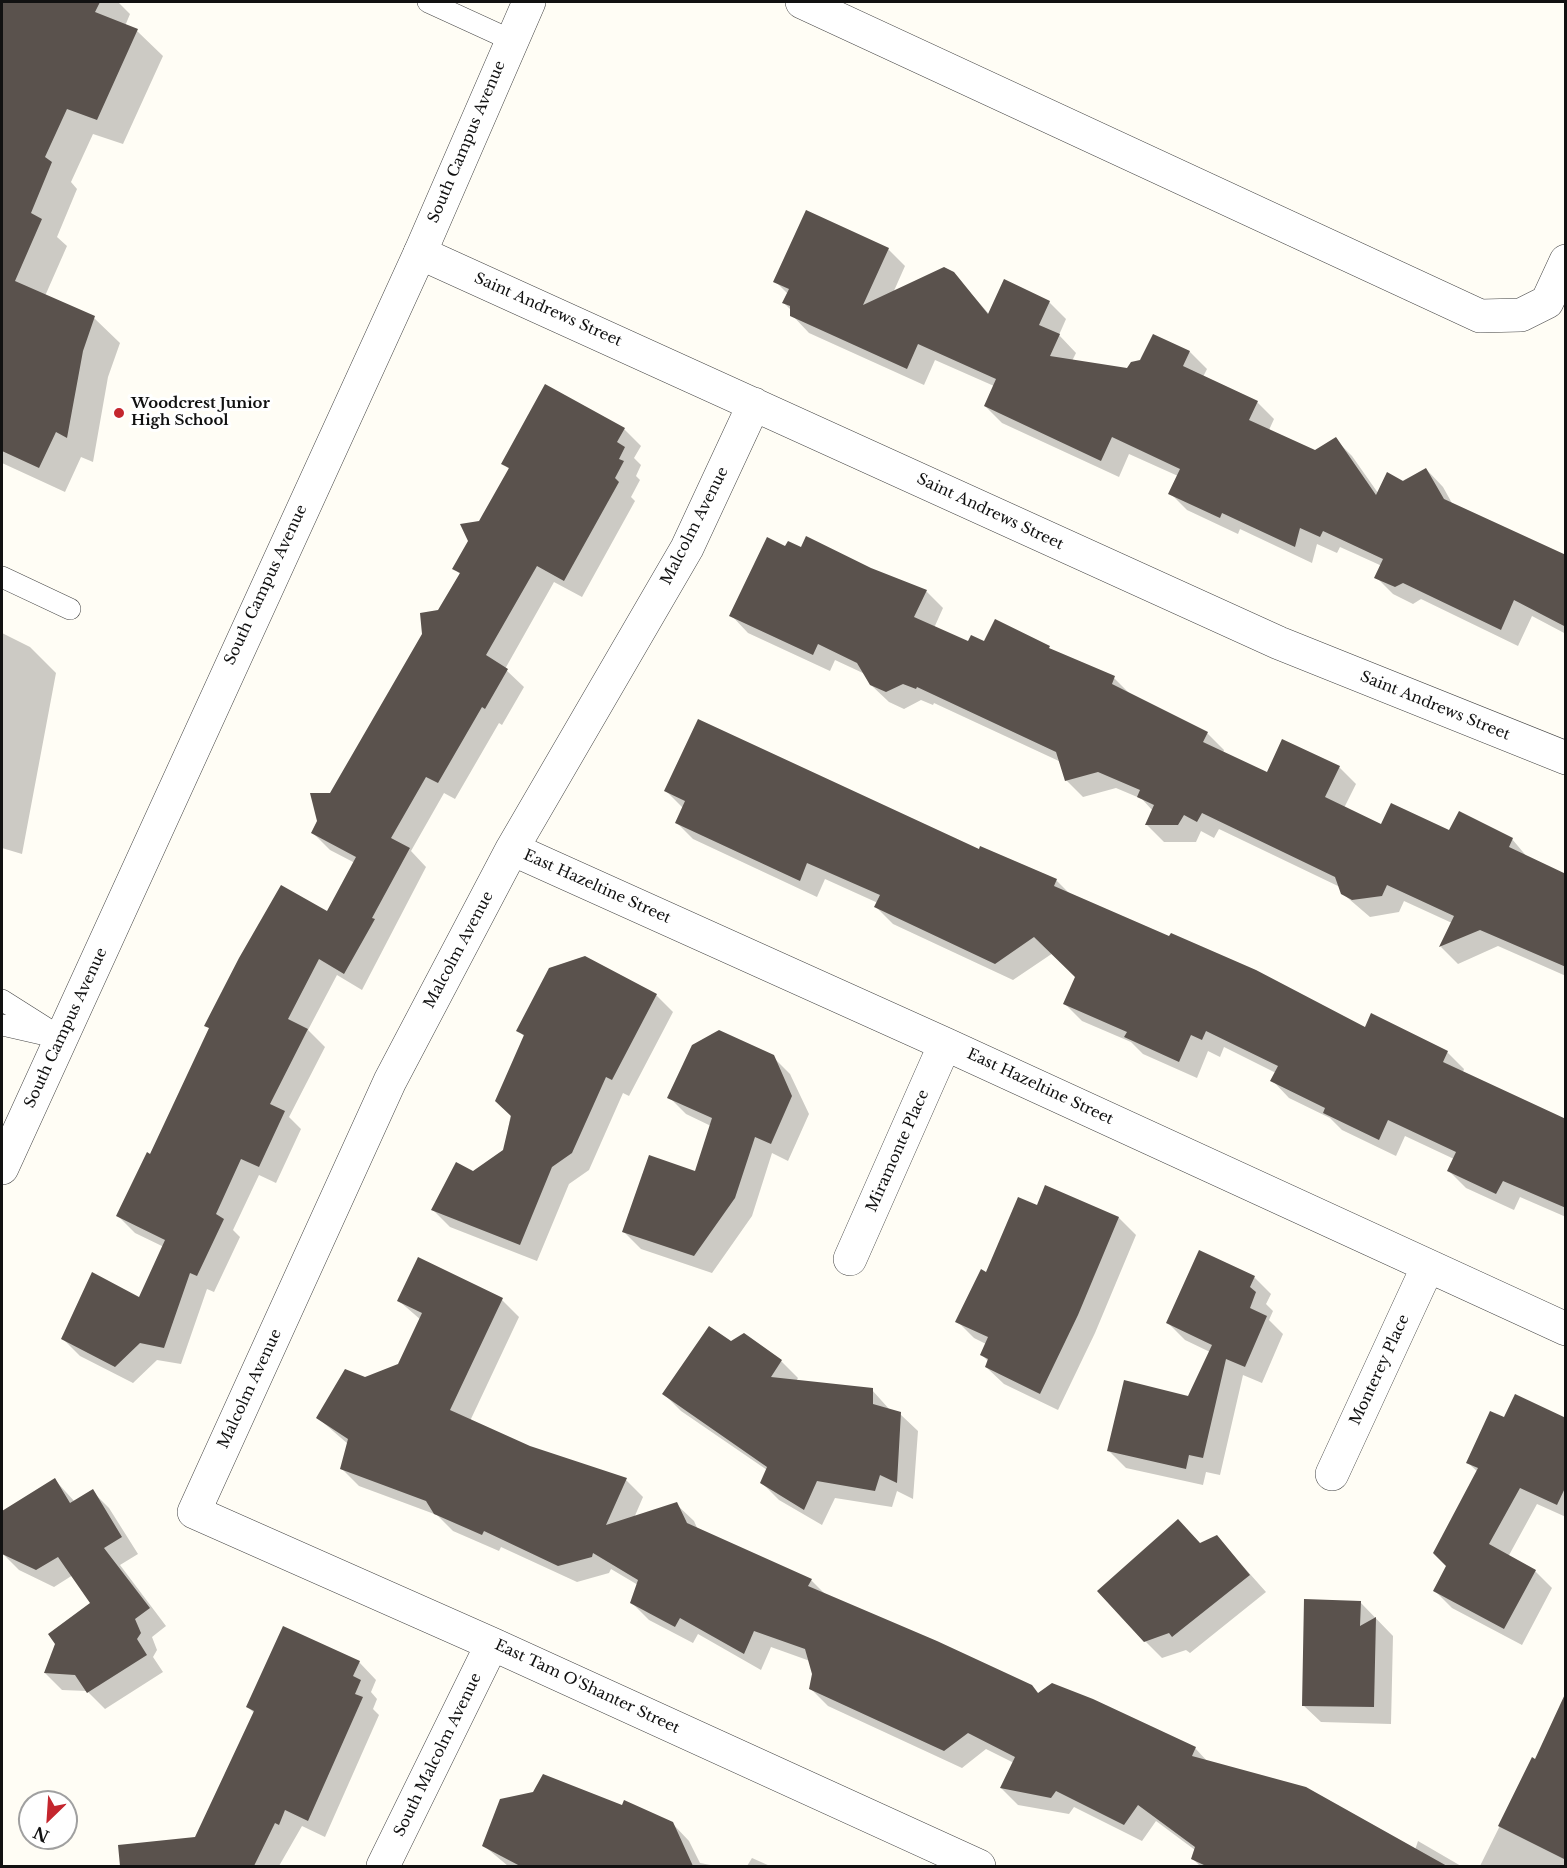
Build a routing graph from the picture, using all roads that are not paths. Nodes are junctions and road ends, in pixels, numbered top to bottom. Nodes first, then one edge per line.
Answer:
1 (428, 2) edge
2 (529, 2) edge
3 (802, 2) edge
4 (511, 40) junction
5 (420, 253) junction
6 (1566, 261) edge
7 (754, 404) junction
8 (2, 577) edge
9 (70, 609) dead end
10 (1566, 758) edge
11 (512, 849) junction
12 (2, 1000) edge
13 (2, 1025) edge
14 (62, 1038) junction
15 (945, 1044) junction
16 (2, 1167) edge
17 (850, 1259) dead end
18 (1428, 1266) junction
19 (1566, 1329) edge
20 (1332, 1474) dead end
21 (194, 1512) joint
22 (492, 1644) junction
23 (383, 1866) edge
24 (979, 1866) edge

1 - 4 lane
2 - 4 street, South Campus Avenue
3 - 6 street
4 - 5 street, South Campus Avenue
5 - 7 street, Saint Andrews Street
5 - 14 street, South Campus Avenue
7 - 10 street, Saint Andrews Street
7 - 11 street, Malcolm Avenue
8 - 9 lane
11 - 15 street, East Hazeltine Street
11 - 21 street, Malcolm Avenue
12 - 14 lane
13 - 14 lane
14 - 16 street, South Campus Avenue
15 - 17 street, Miramonte Place
15 - 18 street, East Hazeltine Street
18 - 19 street, East Hazeltine Street
18 - 20 street, Monterey Place
21 - 22 street, East Tam O'Shanter Street
22 - 23 street, South Malcolm Avenue
22 - 24 street, East Tam O'Shanter Street

